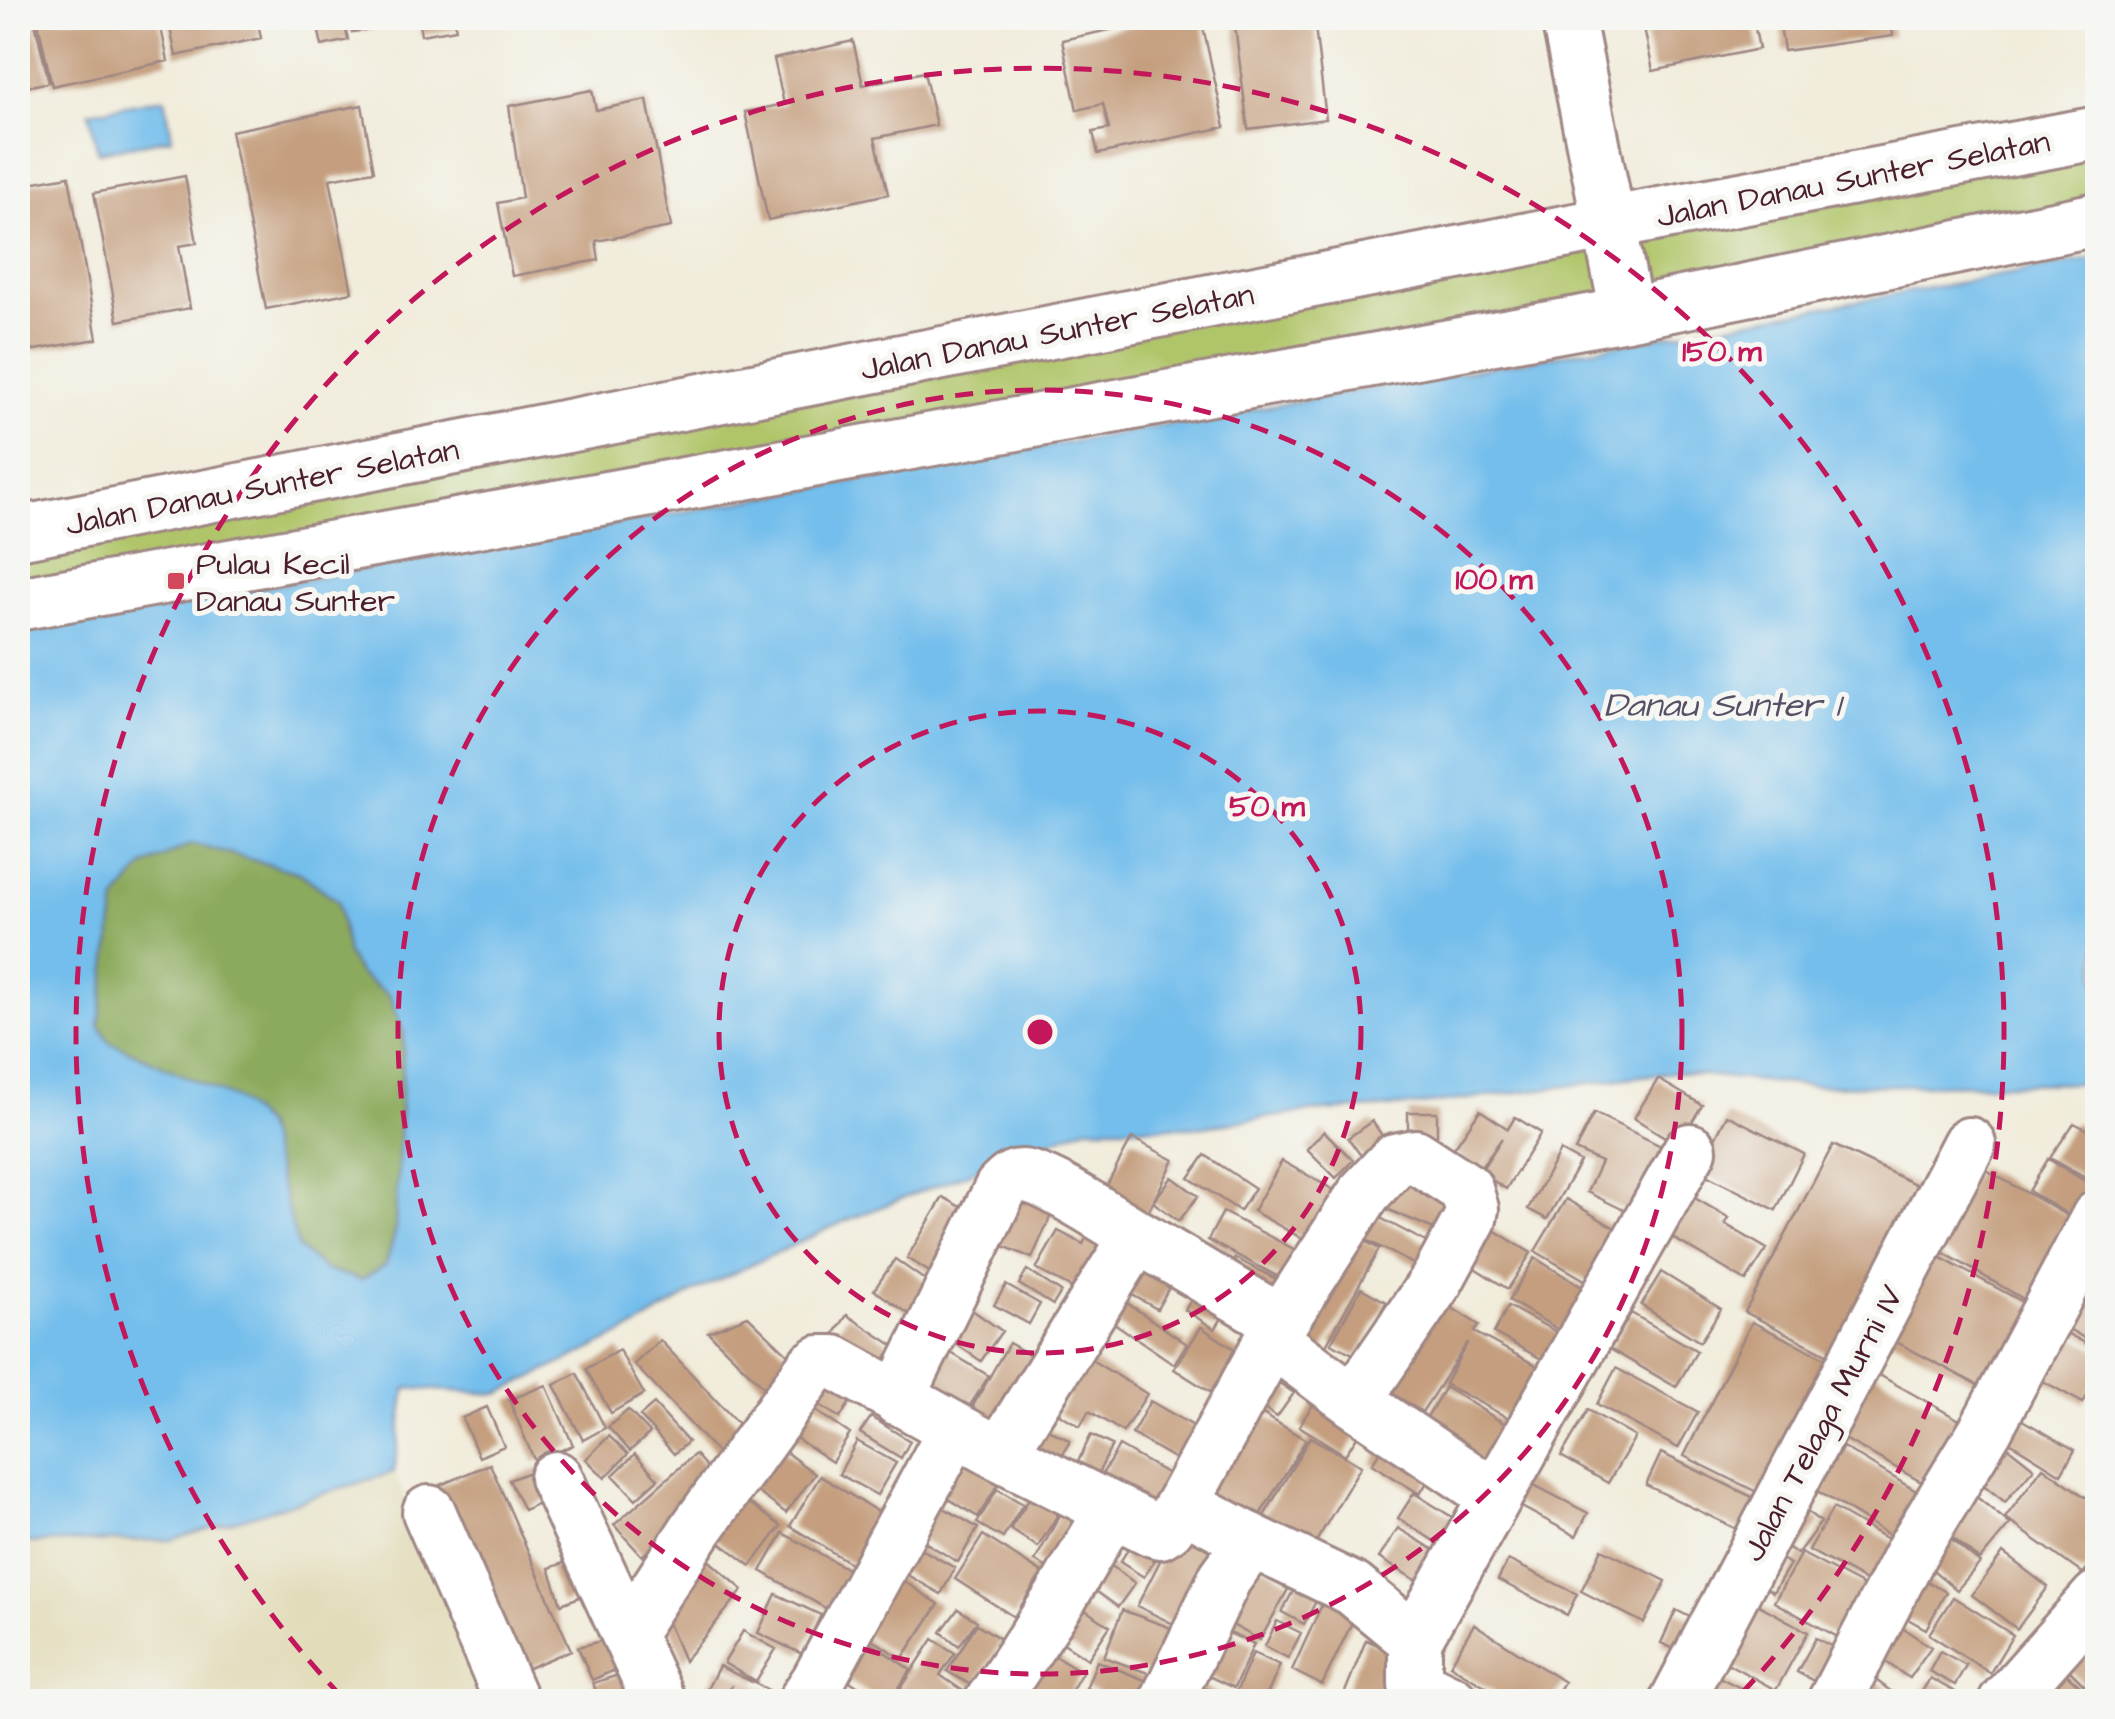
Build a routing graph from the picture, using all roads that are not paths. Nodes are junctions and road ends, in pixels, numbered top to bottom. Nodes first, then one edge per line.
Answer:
1 (1568, 18) edge
2 (2098, 132) edge
3 (2098, 219) edge
4 (1611, 223) junction
5 (1627, 314) junction
6 (18, 533) edge
7 (18, 604) edge
8 (1968, 1144) dead end
9 (1690, 1150) dead end
10 (2098, 1217) edge
11 (1136, 1236) junction
12 (1276, 1331) junction
13 (898, 1399) junction
14 (1354, 1401) junction
15 (954, 1429) junction
16 (1000, 1454) junction
17 (556, 1478) dead end
18 (1495, 1496) junction
19 (1182, 1504) junction
20 (1112, 1510) junction
21 (429, 1512) dead end
22 (1252, 1541) junction
23 (2098, 1597) edge
24 (628, 1634) junction
25 (1422, 1682) edge
26 (824, 1695) edge
27 (512, 1702) edge
28 (659, 1702) edge
29 (991, 1702) edge
30 (1166, 1702) edge
31 (1676, 1702) edge
32 (1834, 1702) edge
33 (2005, 1702) edge

1 - 4 street
2 - 4 street, Jalan Danau Sunter Selatan
3 - 5 street
4 - 5 street
4 - 6 street, Jalan Danau Sunter Selatan
5 - 7 street
8 - 31 street, Jalan Telaga Murni IV
9 - 18 street
10 - 32 street
11 - 12 street
11 - 13 street
11 - 16 street
12 - 14 street
12 - 14 street
12 - 19 street
13 - 15 street
13 - 24 street
14 - 18 street
15 - 16 street
15 - 26 street
16 - 20 street
17 - 24 street
18 - 25 street
19 - 20 street
19 - 22 street
20 - 29 street
21 - 27 street
22 - 25 street
22 - 30 street
23 - 33 street
24 - 28 street

